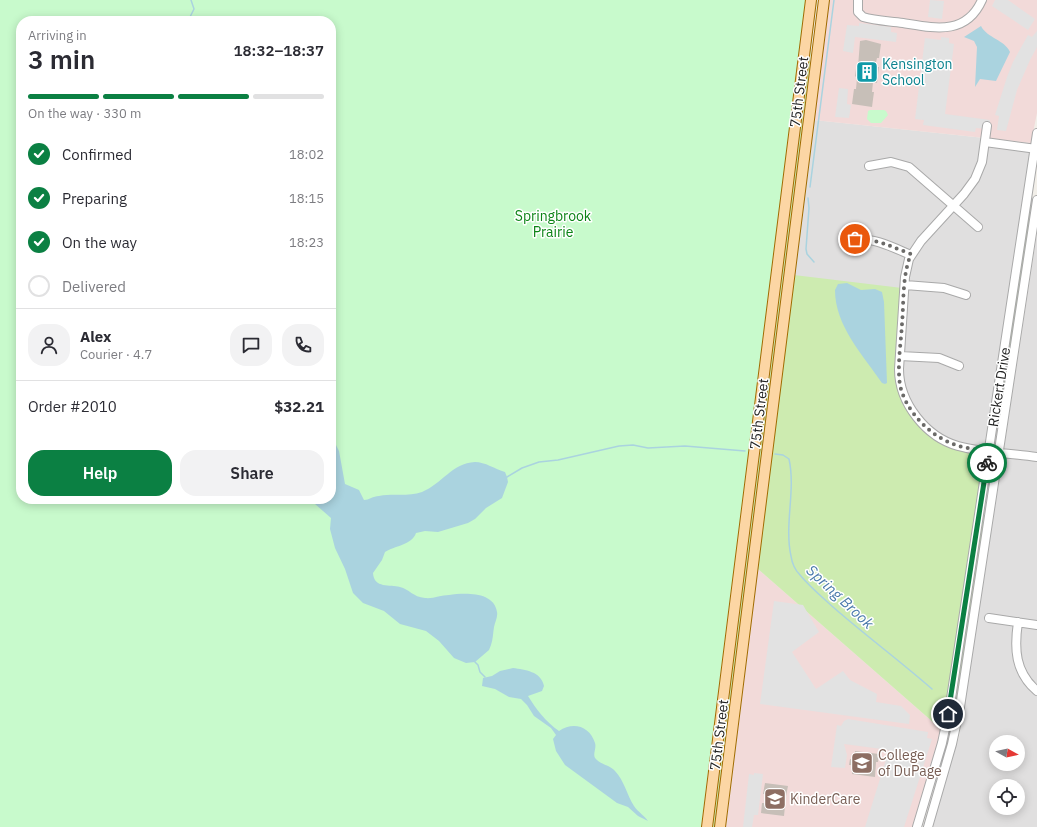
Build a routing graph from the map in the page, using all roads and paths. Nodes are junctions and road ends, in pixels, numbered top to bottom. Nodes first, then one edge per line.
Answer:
1 (811, 0) edge
2 (824, 0) edge
3 (858, 0) edge
4 (982, 0) edge
5 (987, 126) dead end
6 (1037, 133) edge
7 (986, 142) junction
8 (1036, 149) edge
9 (869, 166) dead end
10 (1037, 200) edge
11 (954, 205) junction
12 (978, 227) dead end
13 (855, 239) dead end
14 (911, 254) junction
15 (905, 285) junction
16 (966, 295) dead end
17 (900, 356) junction
18 (959, 366) dead end
19 (989, 451) junction
20 (999, 452) junction
21 (1037, 457) edge
22 (989, 618) dead end
23 (1018, 622) junction
24 (1037, 625) edge
25 (1037, 691) edge
26 (707, 827) edge
27 (720, 827) edge
28 (916, 827) edge
29 (928, 827) edge

1 - 26 main road, 75th Street
2 - 27 main road, 75th Street
3 - 4 street
5 - 7 street
6 - 8 street, Rickert Drive
7 - 8 street
7 - 11 street
8 - 19 street, Rickert Drive
9 - 11 street
10 - 20 street, Rickert Drive
11 - 12 street
11 - 14 street
13 - 14 street
14 - 15 street
15 - 16 street
15 - 17 street
17 - 18 street
17 - 19 street
19 - 20 street
19 - 28 street, Rickert Drive
20 - 21 street
20 - 29 street, Rickert Drive
22 - 23 street
23 - 24 street
23 - 25 street

